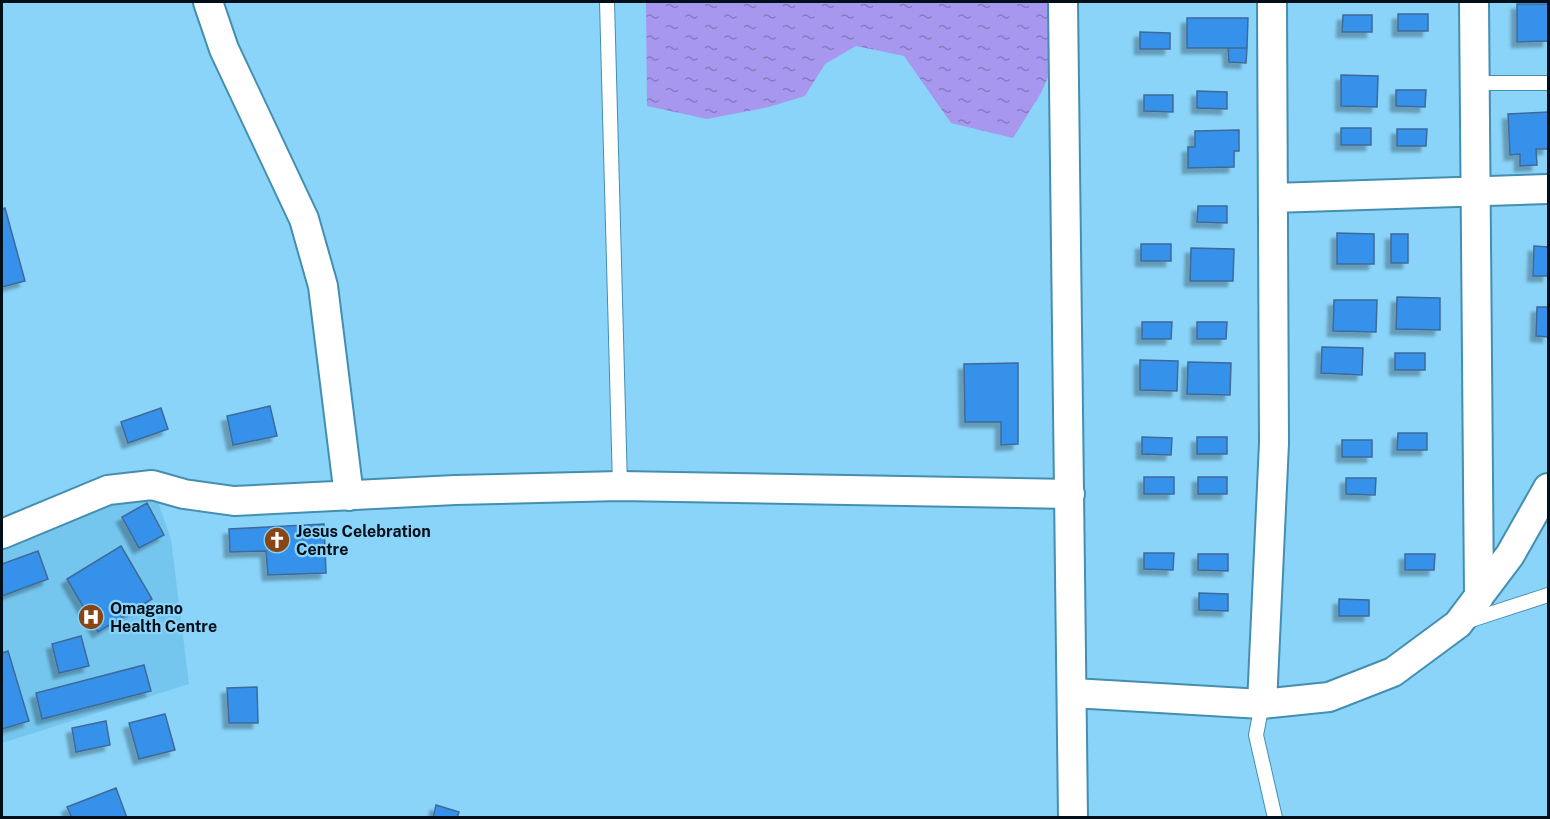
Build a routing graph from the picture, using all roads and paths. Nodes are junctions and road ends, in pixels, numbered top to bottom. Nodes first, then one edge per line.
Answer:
1 (208, 2) edge
2 (607, 2) edge
3 (1063, 2) edge
4 (1272, 2) edge
5 (1474, 2) edge
6 (1475, 83) junction
7 (1548, 83) edge
8 (1548, 189) edge
9 (1475, 190) junction
10 (1273, 198) junction
11 (620, 486) junction
12 (1548, 488) edge
13 (1070, 494) junction
14 (349, 496) junction
15 (2, 534) edge
16 (1548, 596) edge
17 (1479, 597) junction
18 (1458, 624) junction
19 (1073, 693) junction
20 (1262, 704) junction
21 (1073, 818) edge
22 (1275, 818) edge

1 - 14 street
2 - 11 lane
3 - 13 street
4 - 10 street
5 - 6 street
6 - 7 lane
6 - 9 street
8 - 9 street
9 - 10 street
9 - 17 street
10 - 20 street
11 - 13 street
11 - 14 street
12 - 17 street
13 - 19 street
14 - 15 street
16 - 18 lane
17 - 18 street
18 - 20 street
19 - 20 street
19 - 21 street
20 - 22 lane

